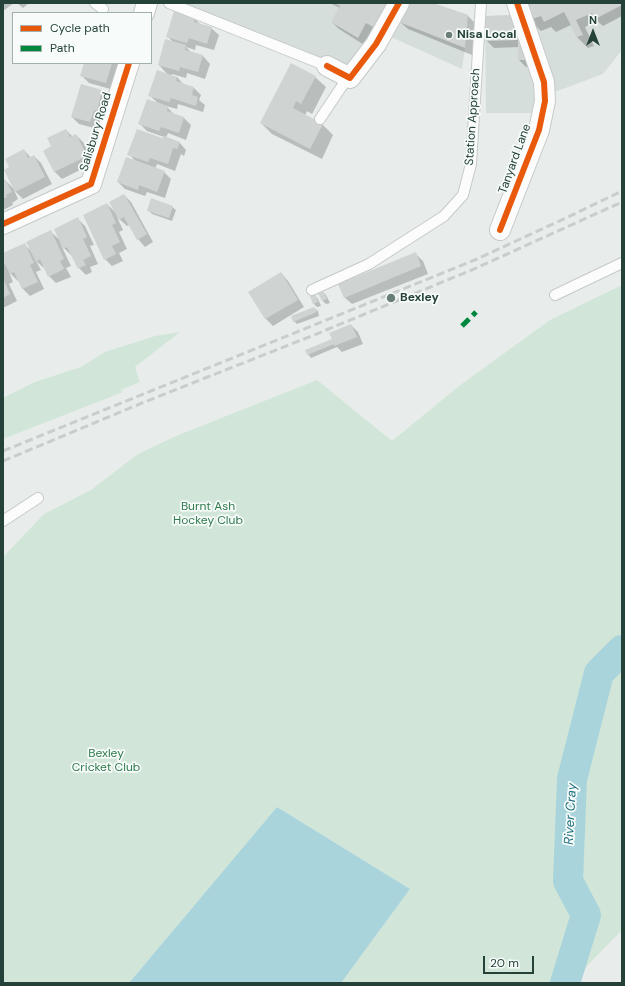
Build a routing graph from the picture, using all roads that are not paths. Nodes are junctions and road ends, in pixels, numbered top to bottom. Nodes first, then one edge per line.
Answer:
1 (95, 3) edge
2 (168, 3) edge
3 (399, 3) edge
4 (481, 3) edge
5 (517, 3) edge
6 (103, 9) dead end
7 (129, 64) edge
8 (327, 66) joint
9 (350, 78) junction
10 (320, 119) dead end
11 (3, 224) edge
12 (500, 230) dead end
13 (622, 263) edge
14 (312, 290) dead end
15 (555, 295) dead end
16 (38, 498) dead end
17 (3, 522) edge

1 - 6 lane
2 - 8 lane
3 - 9 street
4 - 14 lane, Station Approach
5 - 12 street, Tanyard Lane
7 - 11 street, Salisbury Road
8 - 9 street
9 - 10 lane
13 - 15 lane
16 - 17 lane

